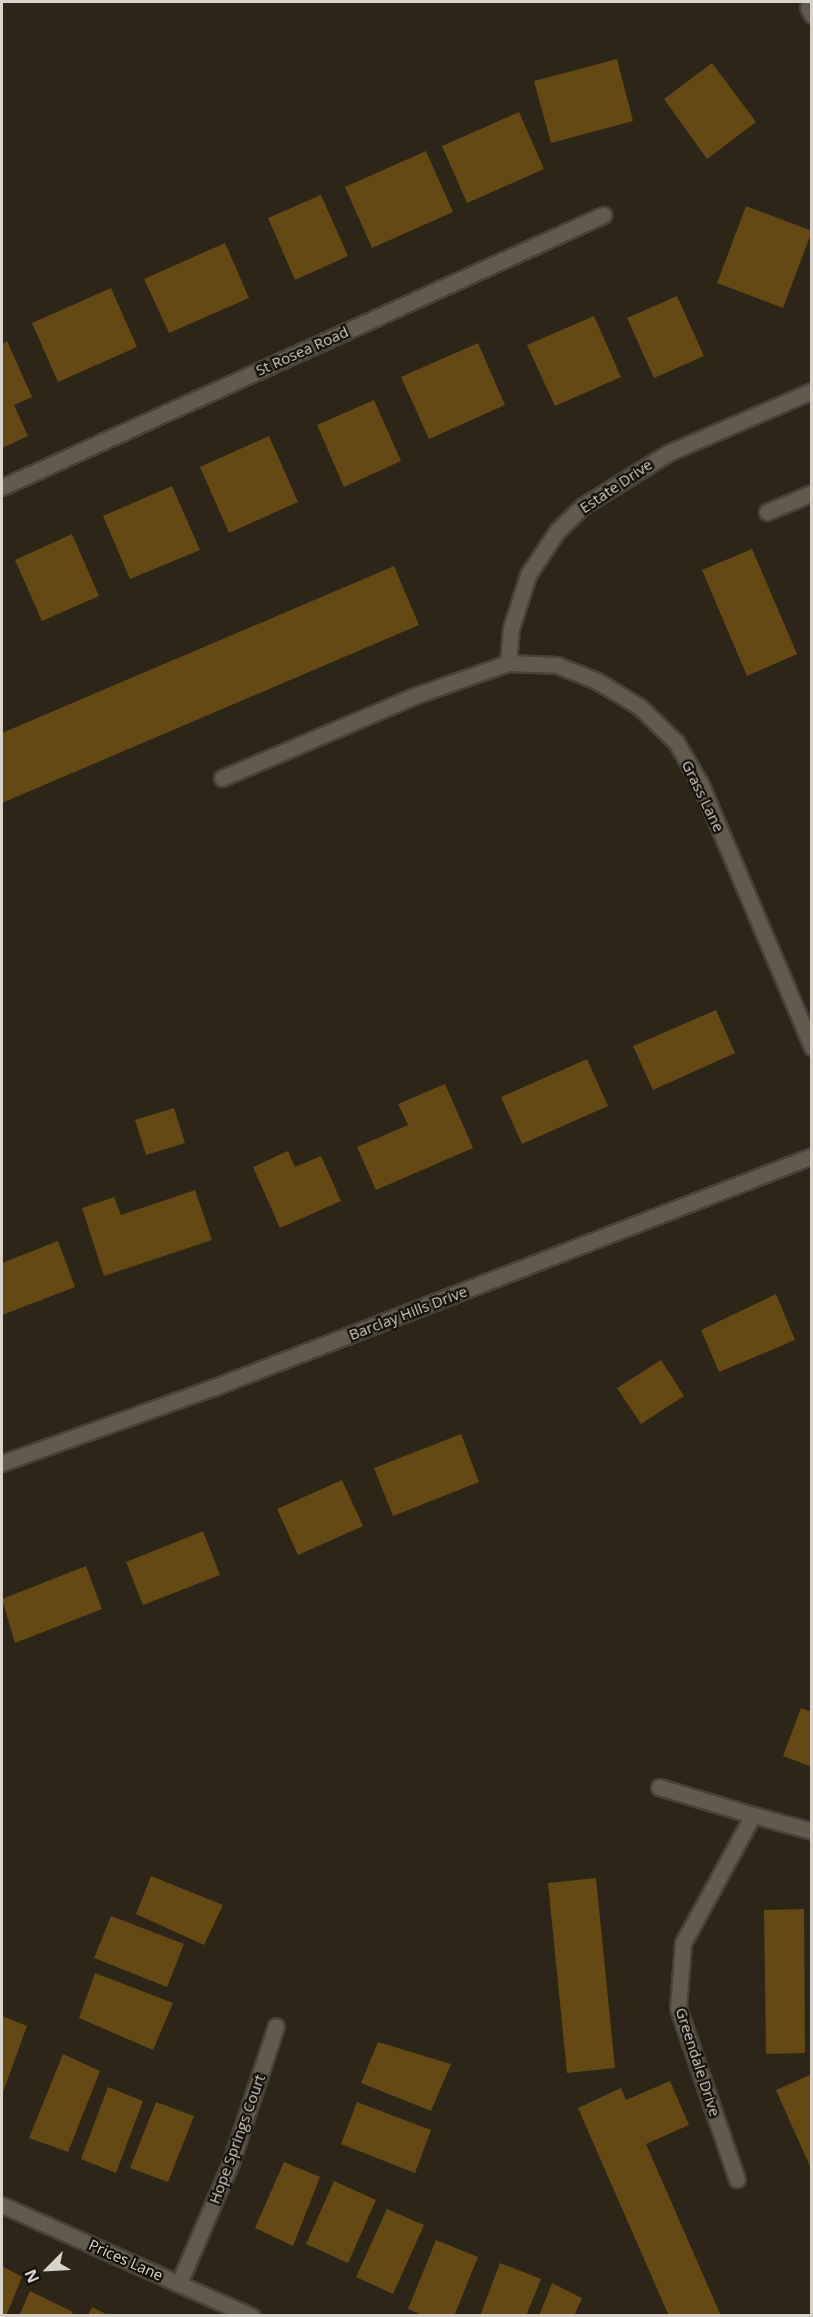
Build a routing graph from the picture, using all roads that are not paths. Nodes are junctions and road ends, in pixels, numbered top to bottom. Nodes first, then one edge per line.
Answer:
1 (603, 215) dead end
2 (812, 392) edge
3 (2, 487) edge
4 (812, 493) edge
5 (767, 512) dead end
6 (508, 663) junction
7 (222, 778) dead end
8 (812, 1047) edge
9 (812, 1156) edge
10 (2, 1463) edge
11 (659, 1787) dead end
12 (753, 1815) junction
13 (812, 1831) edge
14 (276, 2026) dead end
15 (737, 2179) dead end
16 (2, 2205) edge
17 (179, 2283) junction
18 (251, 2316) edge

1 - 3 street, St Rosea Road
2 - 6 street, Estate Drive
4 - 5 street
6 - 7 street, Grass Lane
6 - 8 street, Grass Lane
9 - 10 street, Barclay Hills Drive
11 - 12 street
12 - 13 street
12 - 15 street, Greendale Drive
14 - 17 street, Hope Springs Court
16 - 17 street, Prices Lane
17 - 18 street, Prices Lane

